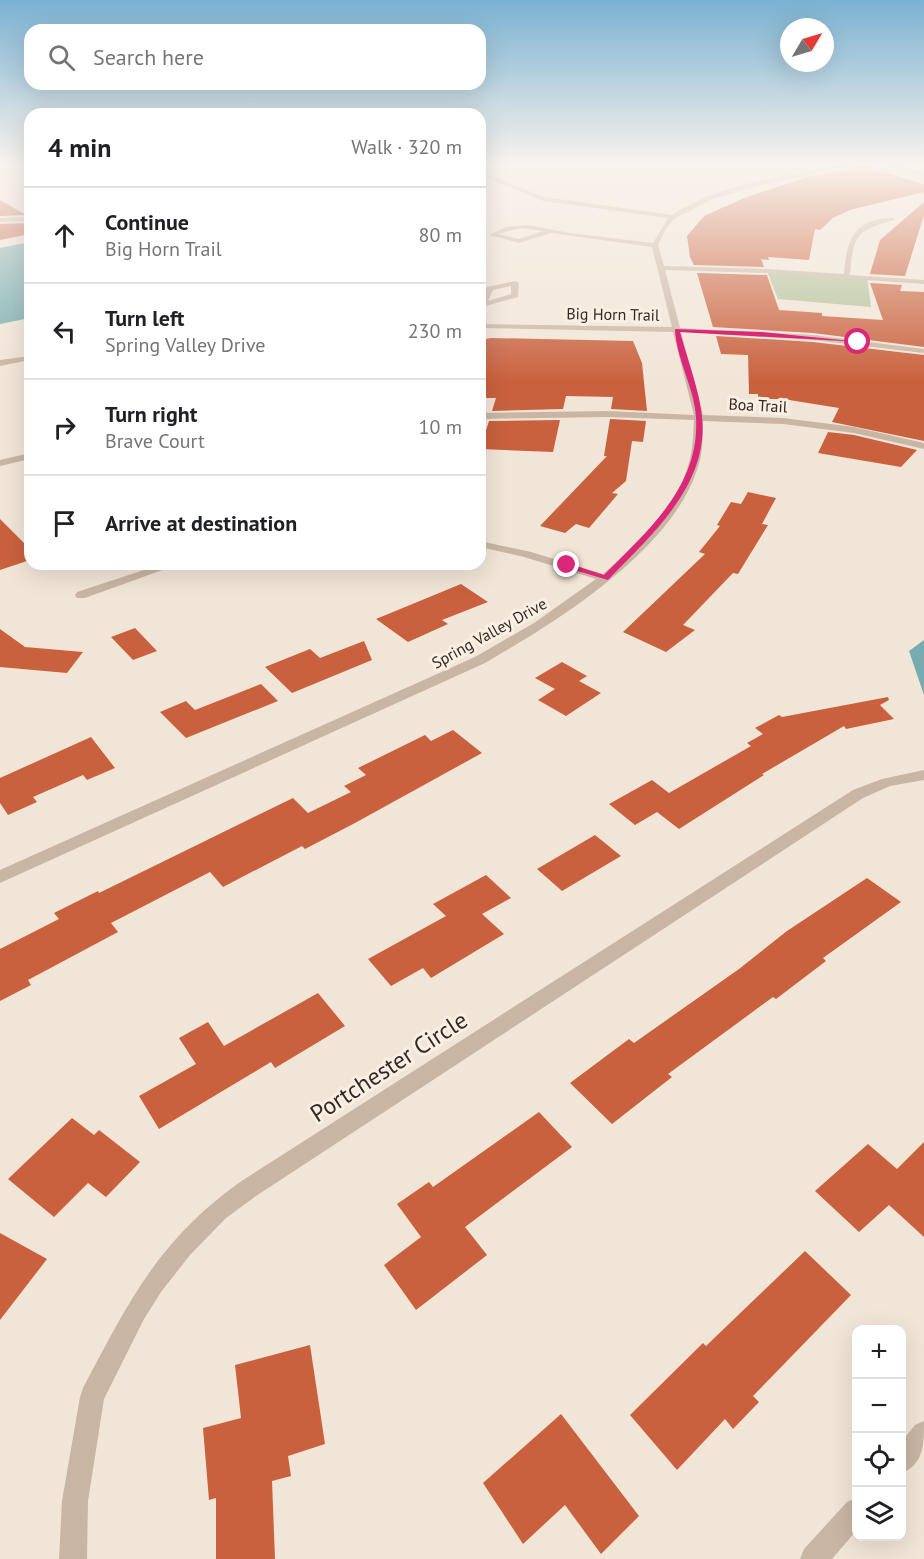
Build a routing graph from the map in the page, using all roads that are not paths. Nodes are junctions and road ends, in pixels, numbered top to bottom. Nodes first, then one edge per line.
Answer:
1 (499, 237) edge
2 (534, 237) edge
3 (596, 237) edge
4 (658, 237) edge
5 (853, 237) edge
6 (655, 244) junction
7 (661, 268) junction
8 (847, 275) junction
9 (924, 282) edge
10 (486, 326) edge
11 (677, 330) junction
12 (924, 351) edge
13 (24, 359) edge
14 (0, 363) edge
15 (486, 416) edge
16 (699, 417) junction
17 (924, 446) edge
18 (24, 457) edge
19 (0, 463) edge
20 (486, 545) edge
21 (155, 570) edge
22 (605, 578) junction
23 (81, 595) dead end
24 (924, 774) edge
25 (0, 877) edge
26 (924, 1434) edge
27 (906, 1455) edge
28 (852, 1516) edge
29 (73, 1559) edge
30 (814, 1559) edge

1 - 2 street
3 - 6 street
4 - 6 street
5 - 8 street
6 - 7 street, Spring Valley Drive
7 - 8 street
7 - 11 street, Spring Valley Drive
8 - 9 street
10 - 11 street, Big Horn Trail
11 - 12 street, Big Horn Trail
11 - 16 street, Spring Valley Drive
13 - 14 street
15 - 16 street, Boa Trail
16 - 17 street, Boa Trail
16 - 22 street, Spring Valley Drive
18 - 19 street
20 - 22 street
21 - 23 street
22 - 25 street, Spring Valley Drive
24 - 29 street, Portchester Circle
26 - 27 street
28 - 30 street

